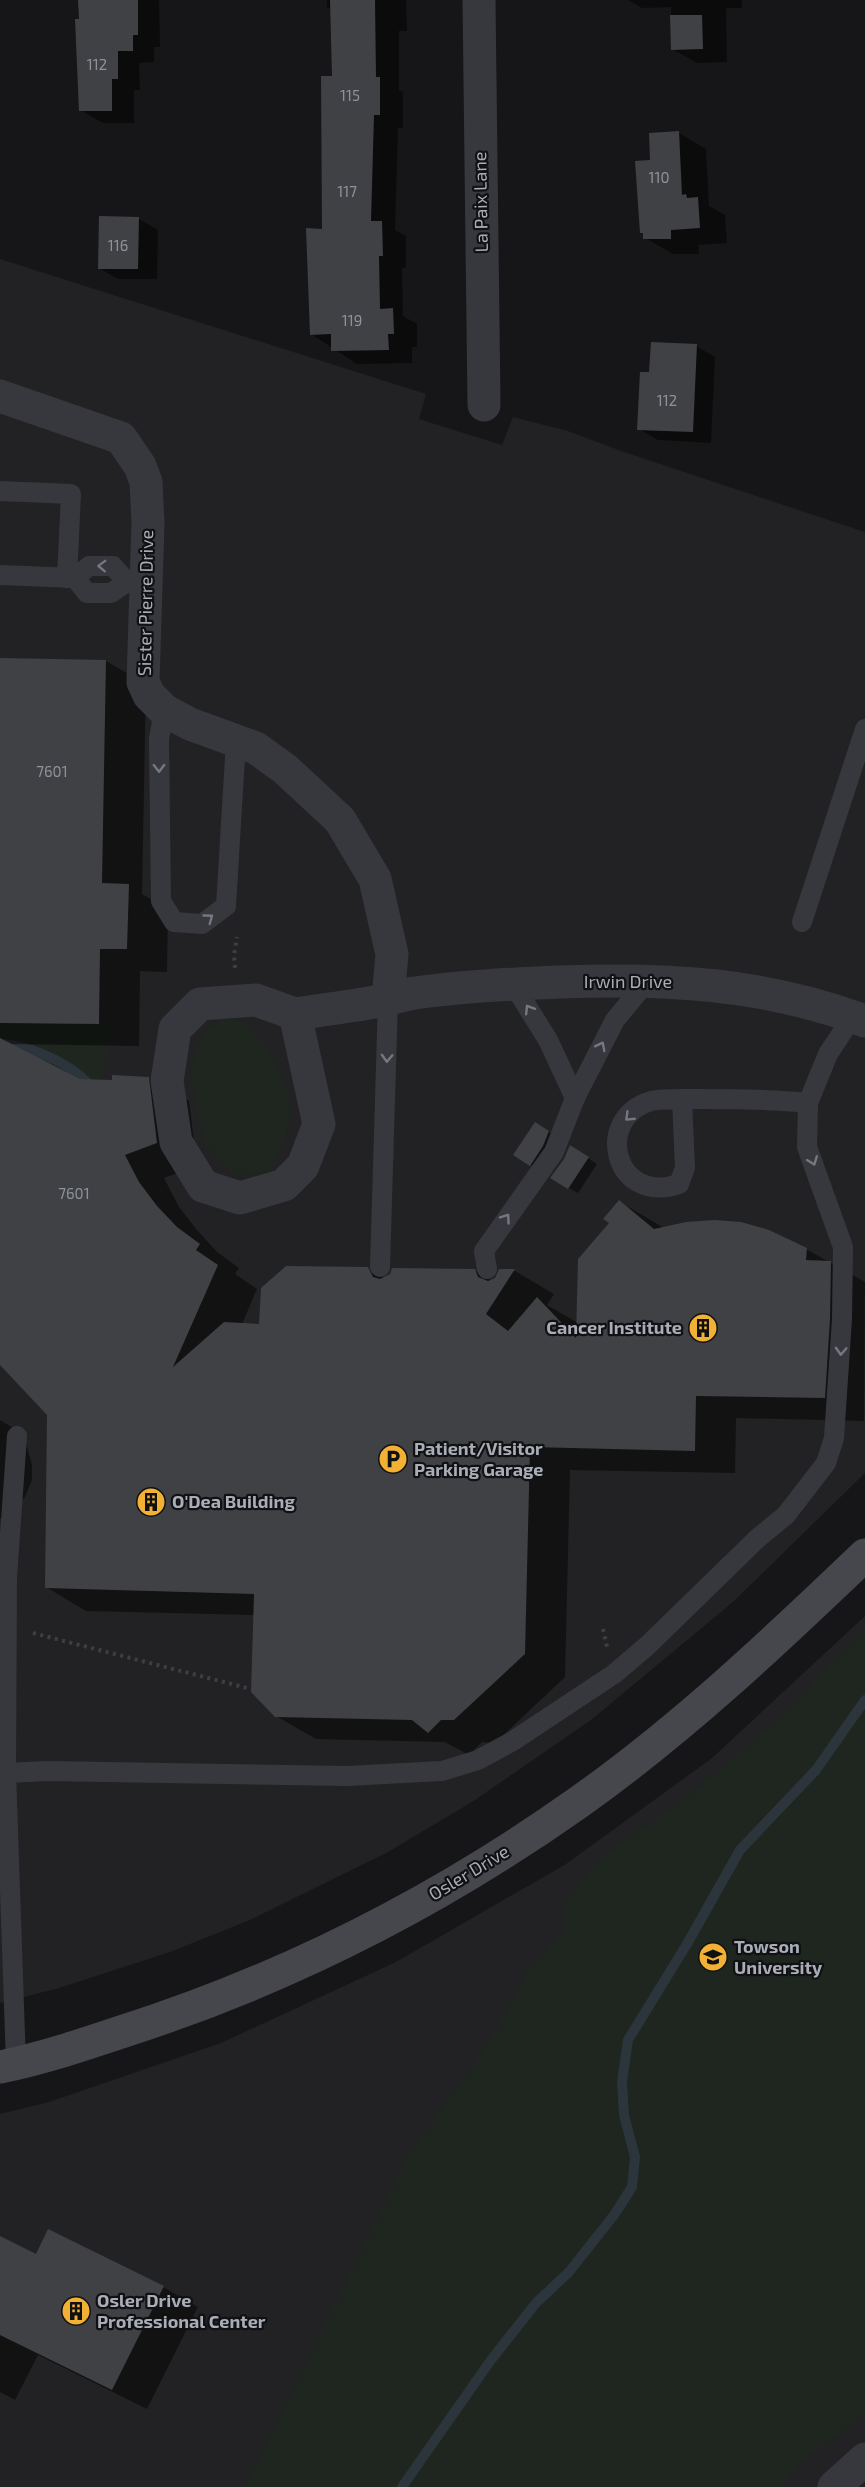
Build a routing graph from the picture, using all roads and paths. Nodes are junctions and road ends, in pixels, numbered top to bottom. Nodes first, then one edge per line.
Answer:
1 (479, 0) edge
2 (0, 396) edge
3 (484, 405) dead end
4 (0, 491) edge
5 (0, 575) edge
6 (71, 578) junction
7 (136, 583) junction
8 (164, 710) junction
9 (865, 729) edge
10 (236, 741) junction
11 (802, 922) dead end
12 (237, 937) dead end
13 (236, 975) dead end
14 (648, 980) junction
15 (513, 984) junction
16 (388, 999) junction
17 (295, 1014) junction
18 (859, 1018) edge
19 (575, 1098) junction
20 (682, 1100) junction
21 (808, 1103) junction
22 (380, 1267) dead end
23 (487, 1269) dead end
24 (17, 1436) dead end
25 (865, 1555) edge
26 (3, 1576) edge
27 (29, 1632) dead end
28 (251, 1689) dead end
29 (6, 1773) junction
30 (8, 2066) edge
31 (865, 2459) edge
32 (834, 2487) edge

1 - 3 street, La Paix Lane
2 - 7 street, Sister Pierre Drive
4 - 6 lane
5 - 6 lane
6 - 7 lane
7 -> 6 lane
7 - 8 street, Sister Pierre Drive
8 - 10 street, Sister Pierre Drive
8 -> 10 lane
9 - 11 lane
10 - 16 street, Sister Pierre Drive
12 - 13 path
14 - 15 street, Irwin Drive
14 - 18 street, Irwin Drive
19 -> 14 lane
15 - 16 street, Irwin Drive
19 -> 15 lane
16 - 17 street, Irwin Drive
16 -> 22 lane
17 - 17 street
18 - 21 lane
23 -> 19 lane
20 -> 20 lane
20 - 21 lane
21 -> 29 lane
24 - 26 lane
25 - 30 street, Osler Drive
26 - 29 lane
27 - 28 path
29 - 30 lane
31 - 32 street

